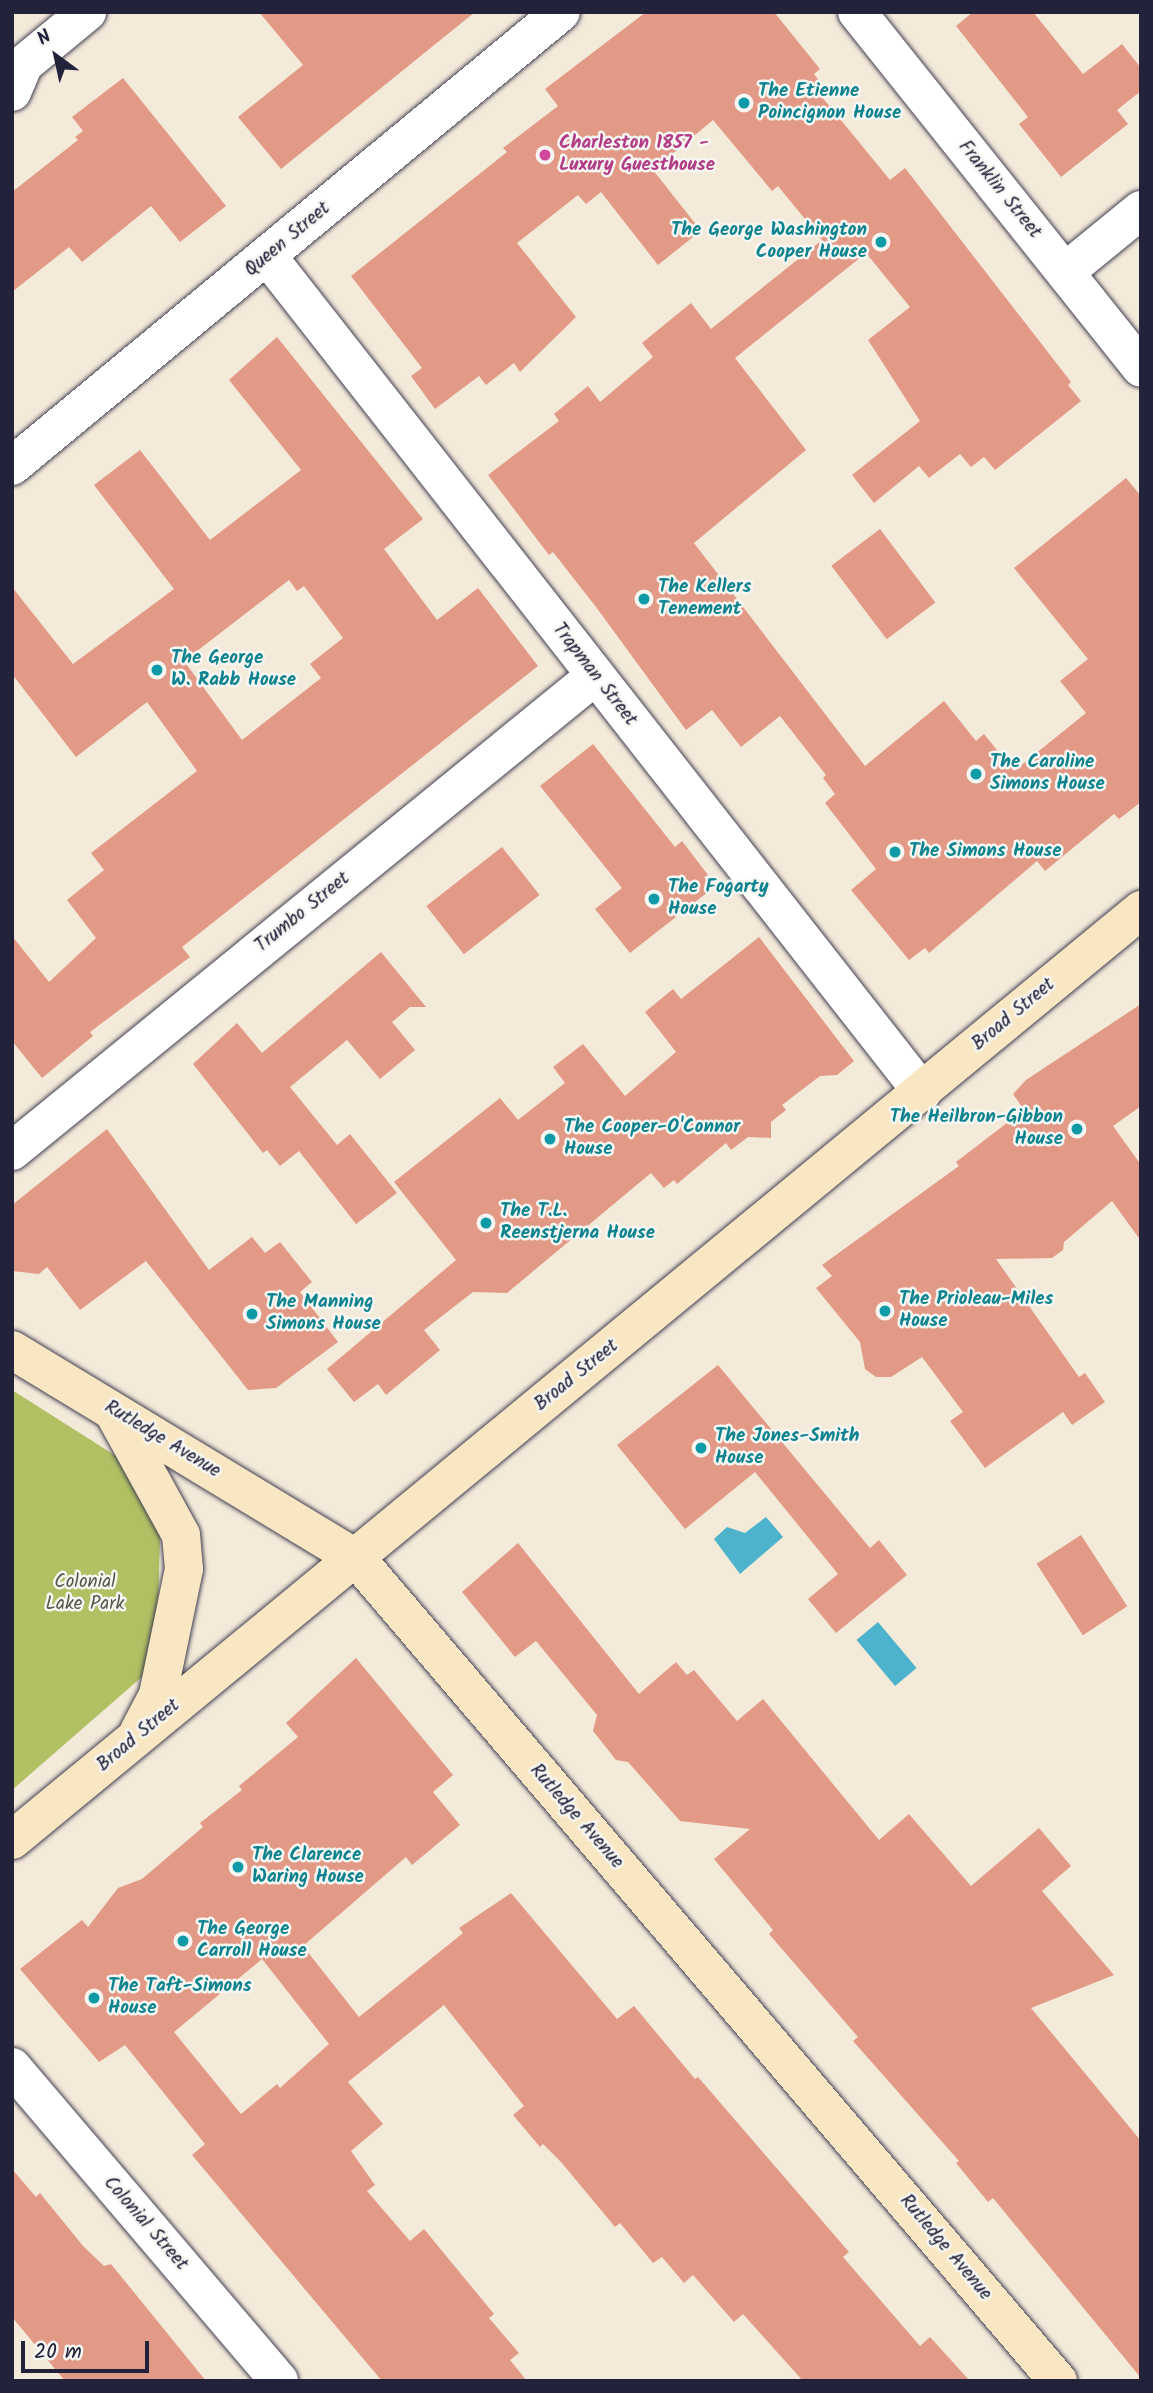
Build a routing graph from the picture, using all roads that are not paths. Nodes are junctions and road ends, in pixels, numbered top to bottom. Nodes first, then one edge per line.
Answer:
1 (87, 12) edge
2 (561, 12) edge
3 (857, 12) edge
4 (12, 92) edge
5 (1141, 210) edge
6 (268, 257) junction
7 (1065, 272) junction
8 (1141, 368) edge
9 (12, 466) edge
10 (595, 676) junction
11 (1141, 910) edge
12 (922, 1092) junction
13 (12, 1150) edge
14 (12, 1350) edge
15 (113, 1411) junction
16 (356, 1558) junction
17 (136, 1738) junction
18 (12, 1840) edge
19 (12, 2067) edge
20 (279, 2381) edge
21 (1058, 2381) edge

1 - 4 street
2 - 6 street, Queen Street
3 - 7 street, Franklin Street
5 - 7 street
6 - 9 street, Queen Street
6 - 10 street, Trapman Street
7 - 8 street, Franklin Street
10 - 12 street, Trapman Street
10 - 13 street, Trumbo Street
11 - 12 main road, Broad Street
12 - 16 main road, Broad Street
14 - 15 main road, Rutledge Avenue
15 - 16 main road, Rutledge Avenue
15 - 17 main road
16 - 17 main road, Broad Street
16 - 21 main road, Rutledge Avenue
17 - 18 main road, Broad Street
19 - 20 street, Colonial Street

